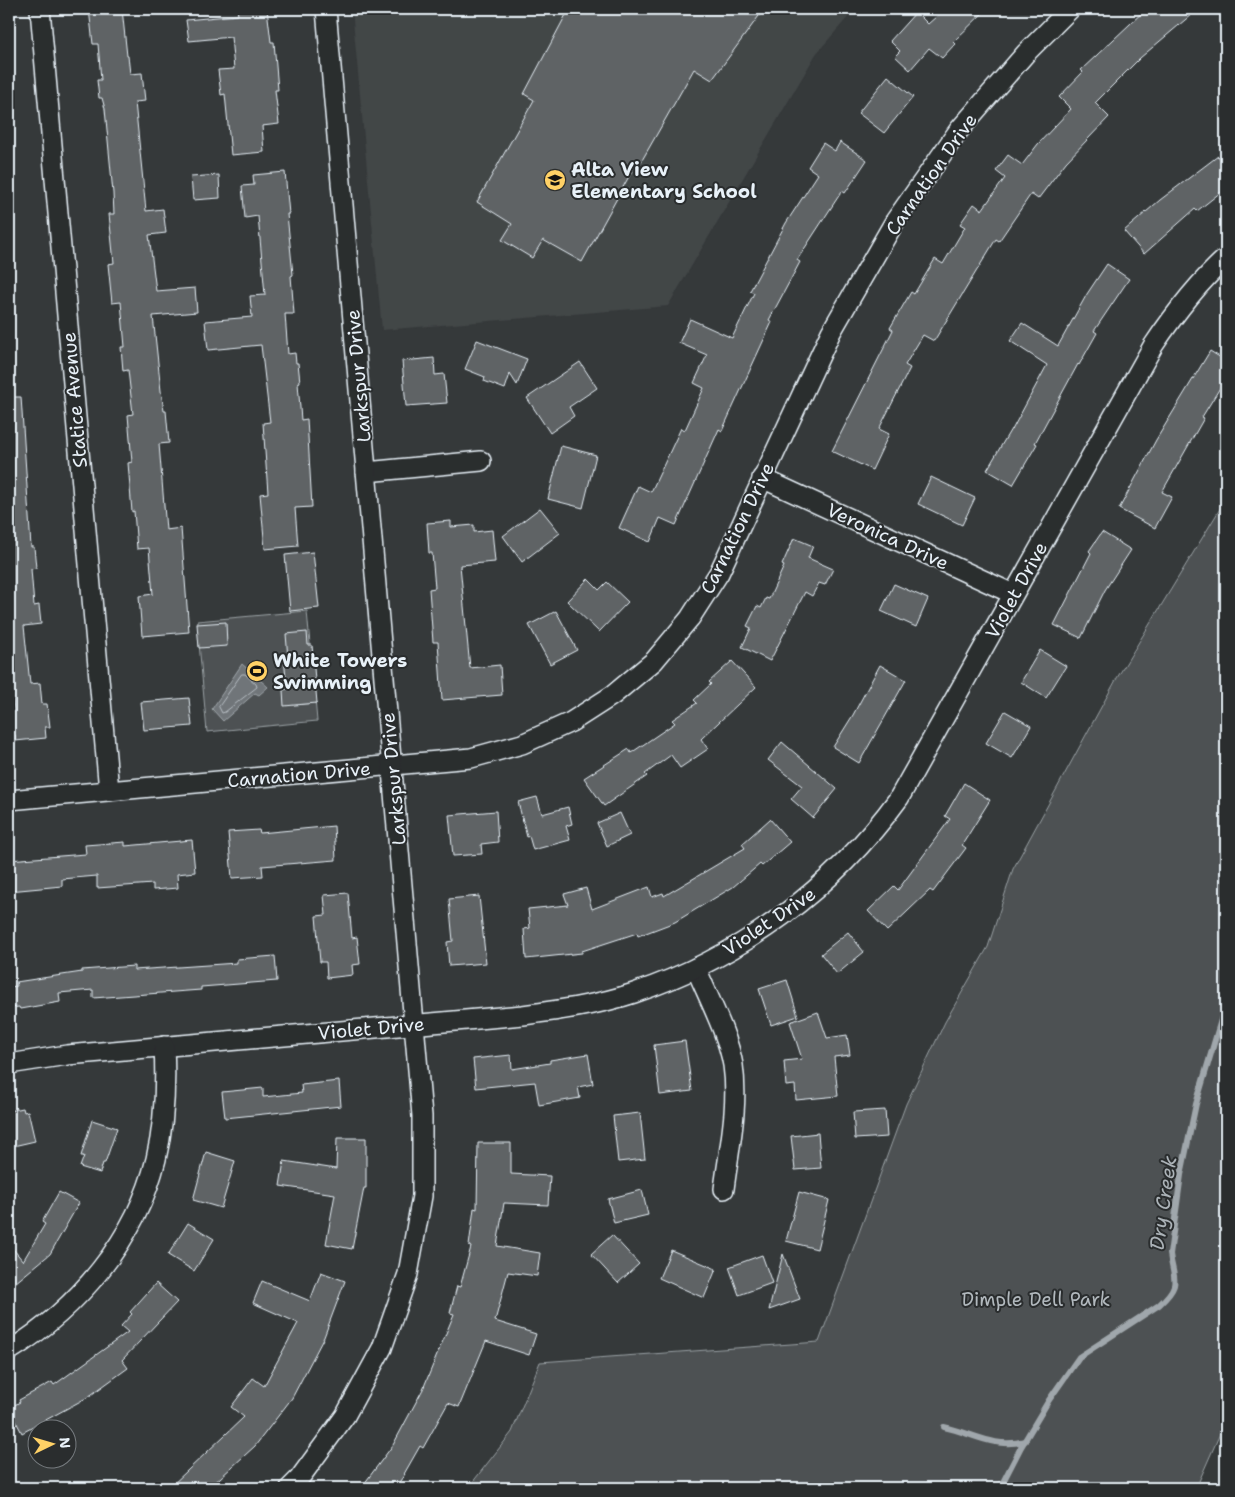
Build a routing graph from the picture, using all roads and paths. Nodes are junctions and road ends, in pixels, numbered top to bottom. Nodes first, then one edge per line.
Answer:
1 (40, 9) edge
2 (326, 9) edge
3 (1070, 9) edge
4 (1226, 258) edge
5 (481, 461) dead end
6 (366, 472) junction
7 (762, 478) junction
8 (1013, 594) junction
9 (392, 766) junction
10 (109, 791) junction
11 (9, 800) edge
12 (696, 968) junction
13 (415, 1024) junction
14 (164, 1046) junction
15 (9, 1064) edge
16 (724, 1189) dead end
17 (9, 1351) edge
18 (290, 1488) edge

1 - 10 street, Statice Avenue
2 - 6 street, Larkspur Drive
3 - 7 street, Carnation Drive
4 - 8 street, Violet Drive
5 - 6 street
6 - 9 street, Larkspur Drive
7 - 8 street, Veronica Drive
7 - 9 street, Carnation Drive
8 - 12 street, Violet Drive
9 - 10 street, Carnation Drive
9 - 13 street, Larkspur Drive
10 - 11 street, Carnation Drive
12 - 13 street, Violet Drive
12 - 16 street
13 - 14 street, Violet Drive
13 - 18 street, Larkspur Drive
14 - 15 street, Violet Drive
14 - 17 street

